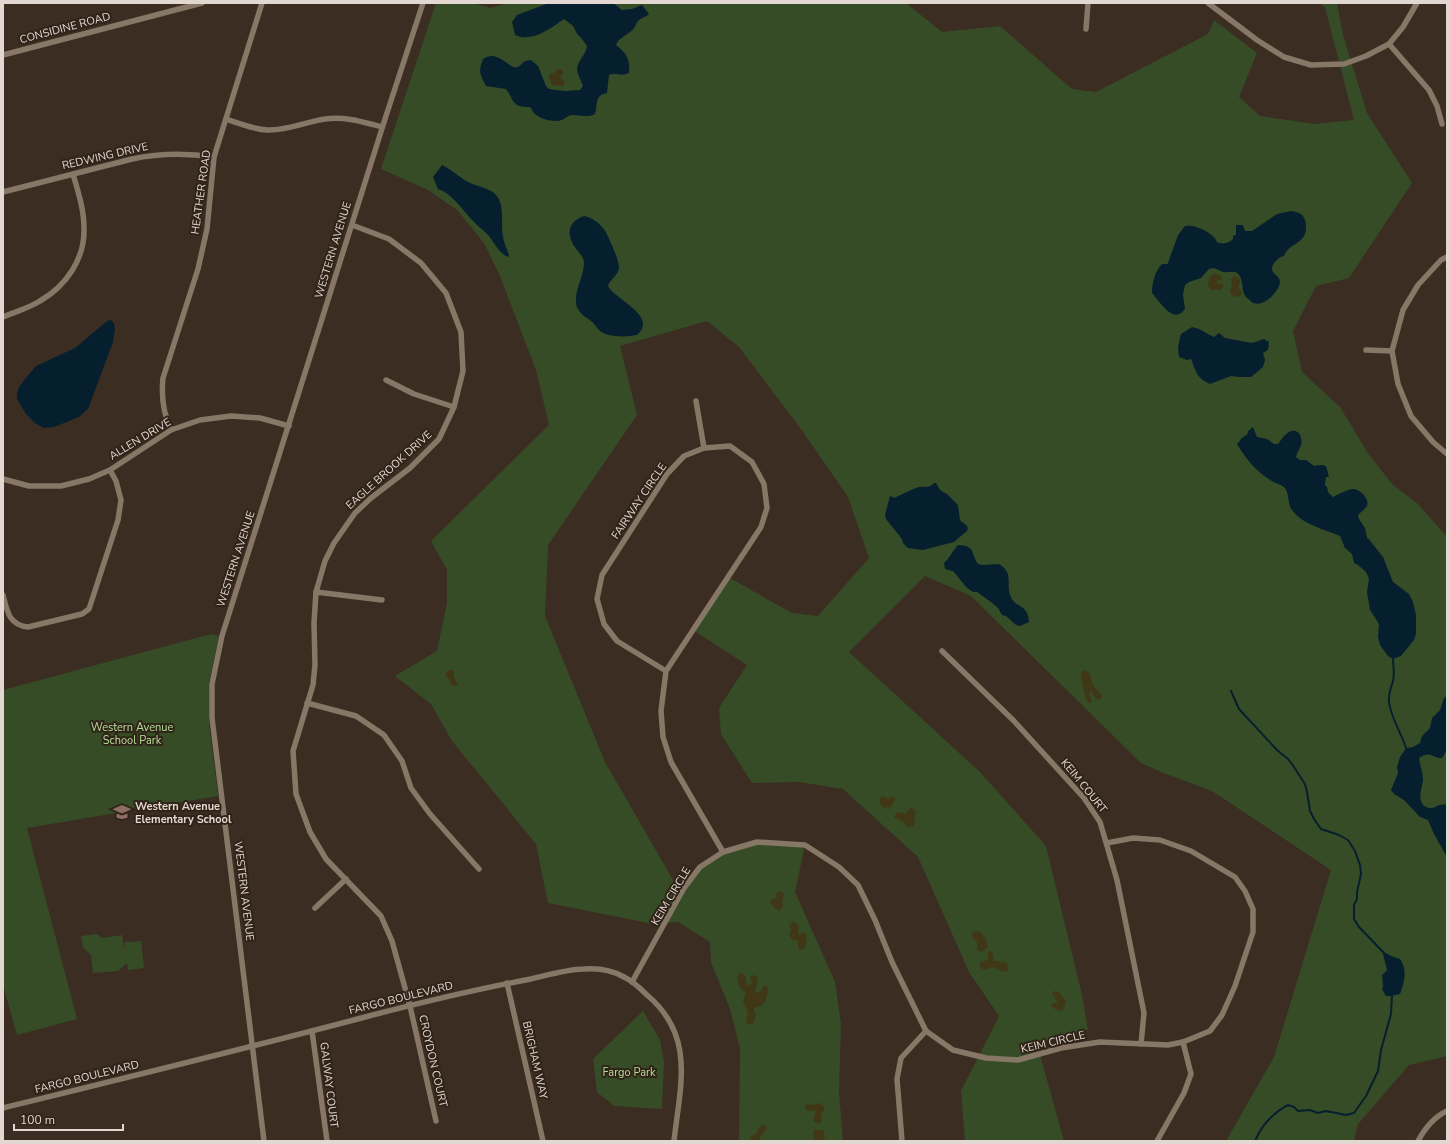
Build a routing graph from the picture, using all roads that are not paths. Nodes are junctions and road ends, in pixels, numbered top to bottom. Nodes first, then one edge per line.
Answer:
1 (202, 3) edge
2 (262, 3) edge
3 (422, 3) edge
4 (1088, 3) edge
5 (1208, 3) edge
6 (1417, 3) edge
7 (1086, 29) dead end
8 (1389, 44) junction
9 (3, 55) edge
10 (226, 119) junction
11 (1442, 124) dead end
12 (382, 127) junction
13 (214, 157) junction
14 (73, 174) junction
15 (3, 192) edge
16 (352, 225) junction
17 (1447, 257) edge
18 (3, 317) edge
19 (1366, 350) dead end
20 (1392, 351) junction
21 (386, 380) dead end
22 (696, 401) dead end
23 (454, 407) junction
24 (289, 426) junction
25 (171, 430) junction
26 (704, 448) junction
27 (1447, 454) edge
28 (110, 470) junction
29 (3, 479) edge
30 (316, 592) junction
31 (3, 595) edge
32 (382, 600) dead end
33 (942, 651) dead end
34 (666, 671) junction
35 (306, 703) junction
36 (1107, 844) junction
37 (723, 852) junction
38 (479, 869) dead end
39 (346, 879) junction
40 (315, 908) dead end
41 (632, 982) junction
42 (507, 983) junction
43 (410, 1006) junction
44 (312, 1031) junction
45 (926, 1031) junction
46 (1183, 1042) junction
47 (1141, 1044) junction
48 (253, 1046) junction
49 (3, 1108) edge
50 (1447, 1111) edge
51 (436, 1120) dead end
52 (264, 1141) edge
53 (327, 1141) edge
54 (543, 1141) edge
55 (674, 1141) edge
56 (902, 1141) edge
57 (1157, 1141) edge
58 (1418, 1141) edge

1 - 9 street, CONSIDINE ROAD
2 - 10 street, HEATHER ROAD
3 - 12 street, WESTERN AVENUE
4 - 7 street
5 - 8 street
6 - 8 street
8 - 11 street
10 - 12 street
10 - 13 street, HEATHER ROAD
12 - 16 street, WESTERN AVENUE
13 - 14 street, REDWING DRIVE
13 - 25 street, HEATHER ROAD
14 - 15 street, REDWING DRIVE
14 - 18 street
16 - 23 street, EAGLE BROOK DRIVE
16 - 24 street, WESTERN AVENUE
17 - 20 street
19 - 20 street
20 - 27 street
21 - 23 street
22 - 26 street
23 - 30 street, EAGLE BROOK DRIVE
24 - 25 street, ALLEN DRIVE
24 - 48 street, WESTERN AVENUE
25 - 28 street, ALLEN DRIVE
26 - 34 street, FAIRWAY CIRCLE
26 - 34 street, FAIRWAY CIRCLE
28 - 29 street, ALLEN DRIVE
28 - 31 street
30 - 32 street
30 - 35 street, EAGLE BROOK DRIVE
33 - 36 street, KEIM COURT
34 - 37 street, FAIRWAY CIRCLE
35 - 38 street
35 - 39 street, EAGLE BROOK DRIVE
36 - 46 street, KEIM CIRCLE
36 - 47 street, KEIM COURT
37 - 41 street, KEIM CIRCLE
37 - 45 street, KEIM CIRCLE
39 - 40 street
39 - 43 street, EAGLE BROOK DRIVE
41 - 42 street, FARGO BOULEVARD
41 - 55 street, FARGO BOULEVARD
42 - 43 street, FARGO BOULEVARD
42 - 54 street, BRIGHAM WAY
43 - 44 street, FARGO BOULEVARD
43 - 51 street, CROYDON COURT
44 - 48 street, FARGO BOULEVARD
44 - 53 street, GALWAY COURT
45 - 47 street, KEIM CIRCLE
45 - 56 street
46 - 47 street, KEIM CIRCLE
46 - 57 street
48 - 49 street, FARGO BOULEVARD
48 - 52 street, WESTERN AVENUE
50 - 58 street

